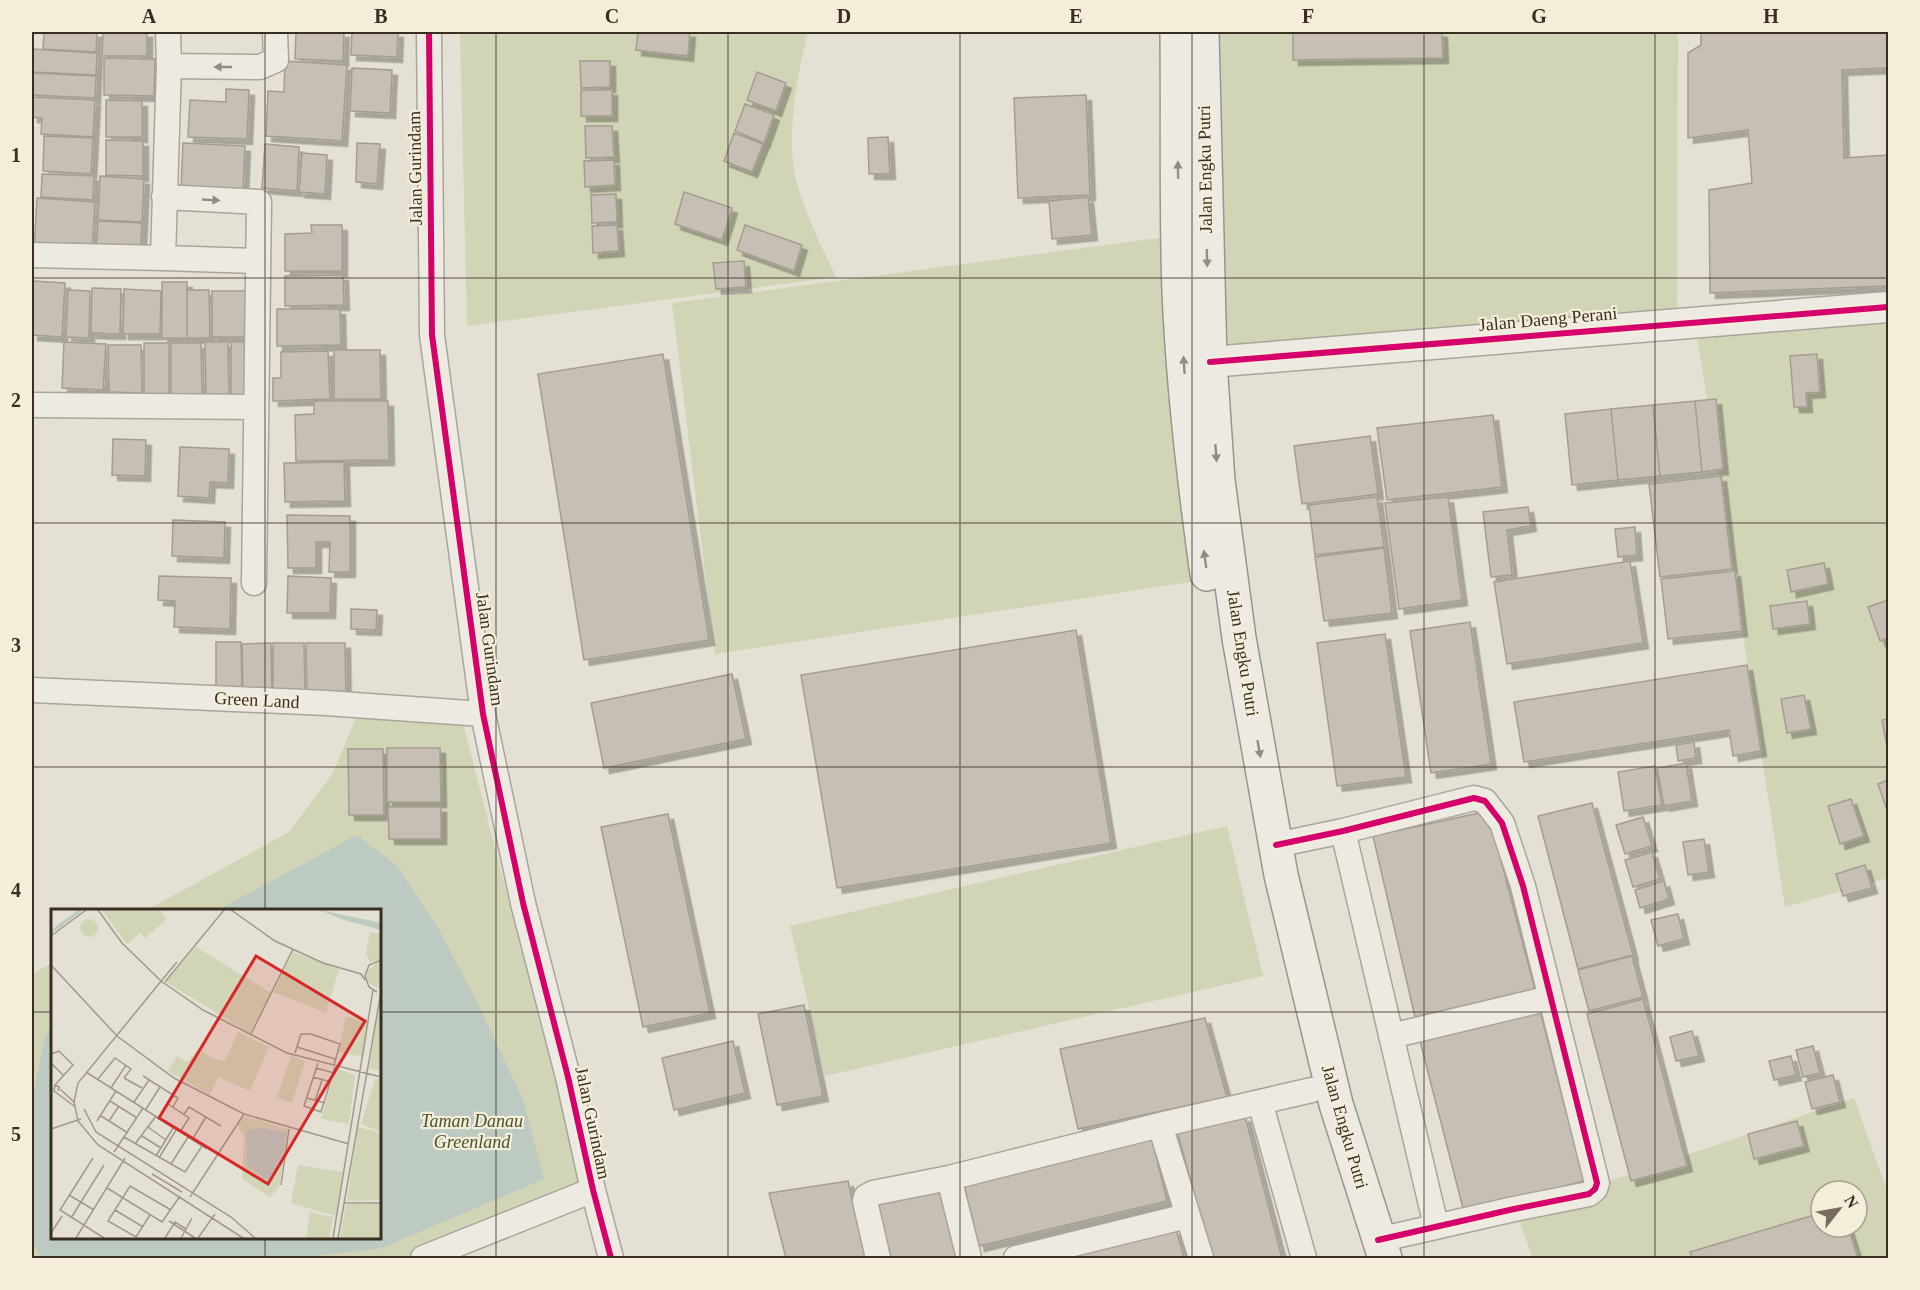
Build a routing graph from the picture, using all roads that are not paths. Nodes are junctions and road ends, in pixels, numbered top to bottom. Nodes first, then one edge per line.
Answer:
1 (168, 32) edge
2 (275, 32) edge
3 (429, 32) edge
4 (1177, 32) edge
5 (1202, 32) edge
6 (169, 66) junction
7 (164, 197) junction
8 (32, 255) edge
9 (163, 258) junction
10 (258, 261) junction
11 (1888, 307) edge
12 (1210, 363) junction
13 (32, 405) edge
14 (256, 407) junction
15 (254, 583) dead end
16 (32, 690) edge
17 (483, 714) junction
18 (1343, 831) junction
19 (1276, 845) junction
20 (1550, 998) junction
21 (1391, 1036) junction
22 (1312, 1090) junction
23 (1260, 1102) junction
24 (1160, 1125) junction
25 (949, 1178) junction
26 (593, 1190) junction
27 (1187, 1216) junction
28 (1436, 1226) junction
29 (1375, 1252) edge
30 (423, 1258) edge
31 (611, 1258) edge
32 (878, 1258) edge
33 (969, 1258) edge
34 (1016, 1258) edge
35 (1201, 1258) edge
36 (1304, 1258) edge

1 - 6 street
2 -> 6 street
3 - 17 street, Jalan Gurindam
22 -> 4 main road, Jalan Engku Putri
5 -> 12 main road, Jalan Engku Putri
6 - 7 street
7 - 9 street
7 -> 10 street
8 - 9 street
9 - 10 street
10 - 14 street
11 - 12 street, Jalan Daeng Perani
12 -> 19 main road, Jalan Engku Putri
13 - 14 street
14 - 15 street
16 - 17 street, Green Land
17 - 26 street, Jalan Gurindam
18 - 19 street
18 - 20 street
18 - 21 street
19 - 29 main road, Jalan Engku Putri
20 - 21 street
20 - 28 street
21 - 28 street
22 - 23 street
22 - 29 main road, Jalan Engku Putri
23 - 24 street
23 - 36 street
24 - 25 street
24 - 27 street
25 - 32 street
25 - 33 street
26 - 30 street
26 - 31 street, Jalan Gurindam
27 - 34 street
27 - 35 street
28 - 29 street

